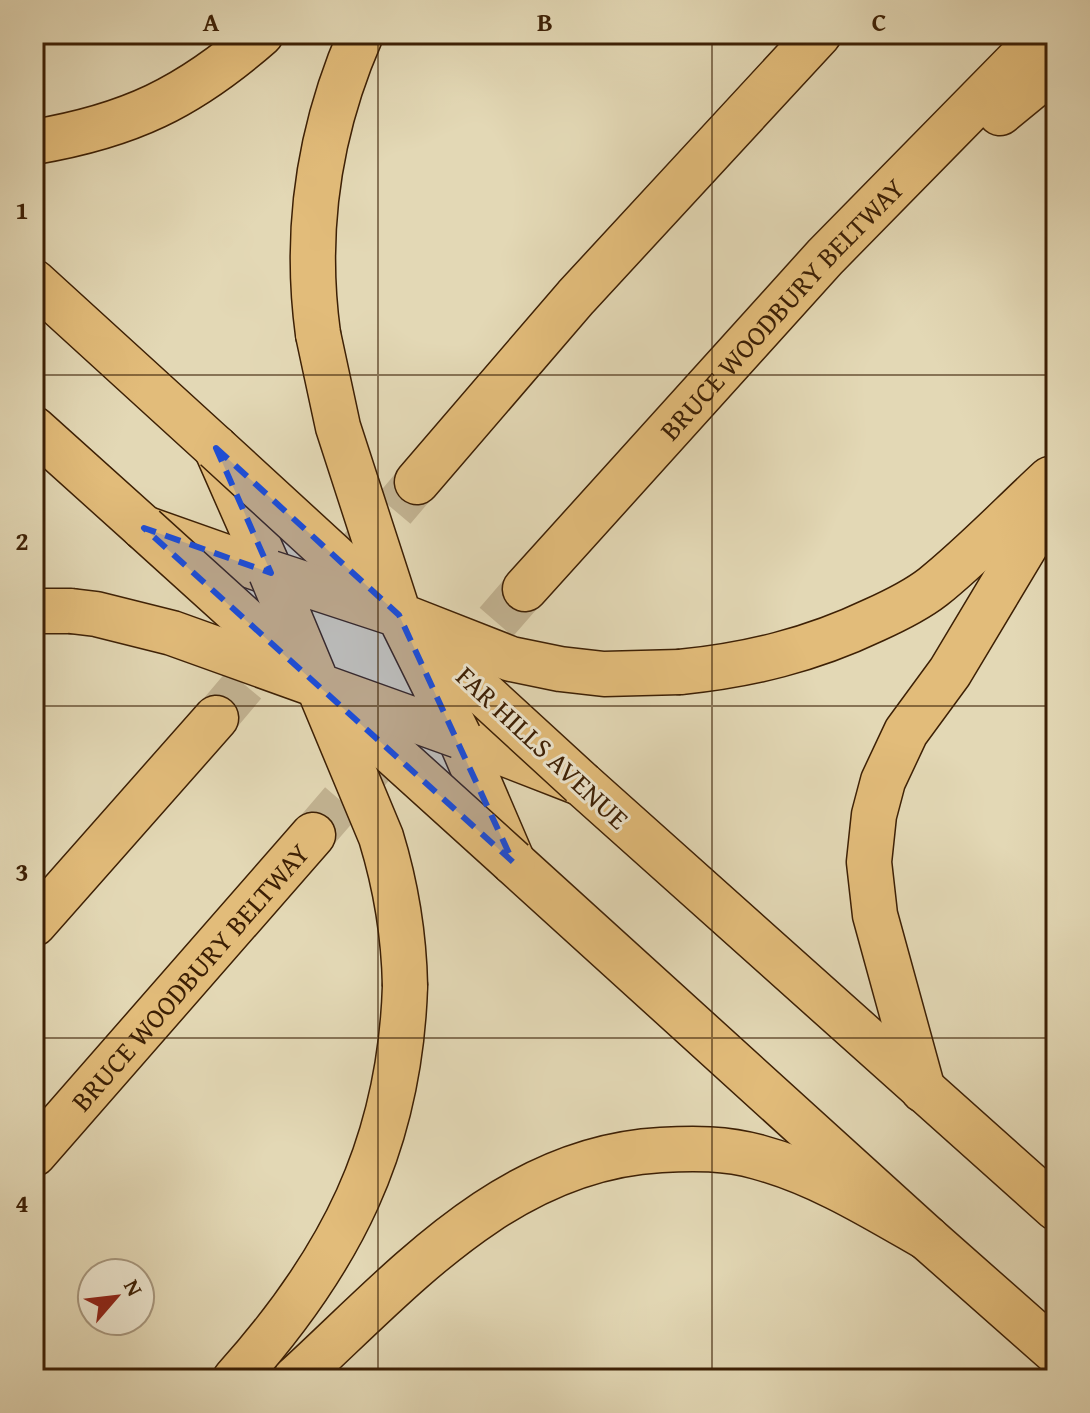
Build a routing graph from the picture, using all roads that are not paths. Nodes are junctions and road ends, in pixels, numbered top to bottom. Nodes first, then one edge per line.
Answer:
1 (261, 34) edge
2 (361, 34) edge
3 (819, 34) edge
4 (1044, 34) edge
5 (1056, 67) edge
6 (34, 142) edge
7 (825, 257) junction
8 (34, 282) edge
9 (34, 429) edge
10 (216, 448) junction
11 (1056, 473) edge
12 (417, 482) tunnel mouth
13 (1056, 495) edge
14 (144, 528) junction
15 (271, 573) junction
16 (525, 589) tunnel mouth
17 (52, 611) edge
18 (399, 615) junction
19 (318, 685) junction
20 (216, 718) tunnel mouth
21 (459, 736) junction
22 (582, 784) junction
23 (313, 835) tunnel mouth
24 (513, 862) junction
25 (34, 924) edge
26 (923, 1090) junction
27 (34, 1154) edge
28 (1056, 1208) edge
29 (927, 1238) junction
30 (1056, 1352) edge
31 (235, 1379) edge
32 (295, 1379) edge

1 - 6 main road
2 - 18 main road, bridge
3 - 12 main road
4 - 7 main road, BRUCE WOODBURY BELTWAY
5 - 7 main road
7 - 16 main road, BRUCE WOODBURY BELTWAY
8 - 10 main road, FAR HILLS AVENUE
9 - 14 main road
10 - 15 main road, bridge
10 - 18 main road, FAR HILLS AVENUE, bridge
11 - 18 main road, bridge
13 - 26 main road
14 - 15 main road, bridge
14 - 19 main road, bridge
15 - 18 main road, bridge
15 - 19 main road, bridge
17 - 19 main road, bridge
18 - 21 main road, bridge
18 - 22 main road, FAR HILLS AVENUE, bridge
19 - 21 main road, bridge
19 - 24 main road, bridge
19 - 31 main road, bridge
20 - 25 main road
21 - 22 main road, bridge
21 - 24 main road, bridge
22 - 26 main road, FAR HILLS AVENUE
23 - 27 main road, BRUCE WOODBURY BELTWAY
24 - 29 main road
26 - 28 main road, FAR HILLS AVENUE
29 - 30 main road
29 - 32 main road

